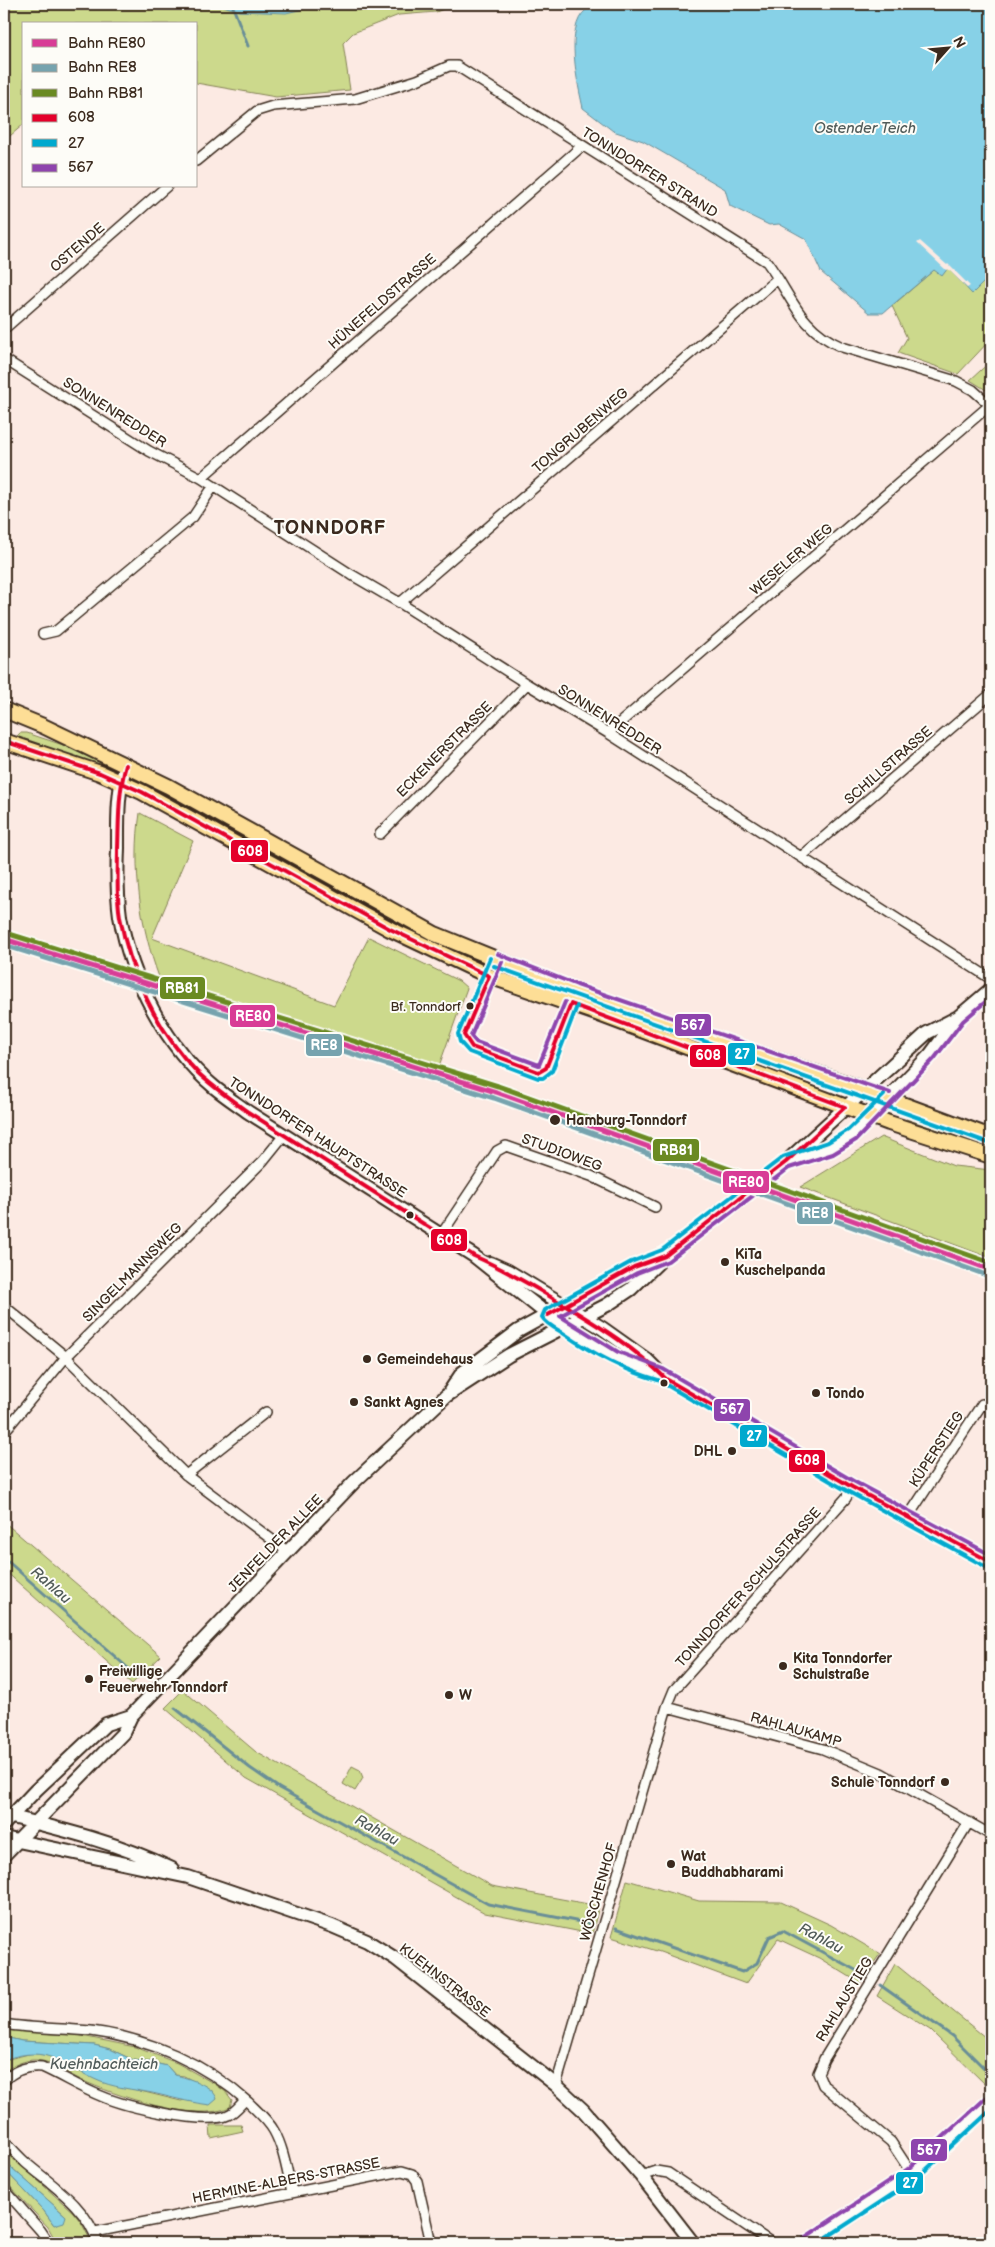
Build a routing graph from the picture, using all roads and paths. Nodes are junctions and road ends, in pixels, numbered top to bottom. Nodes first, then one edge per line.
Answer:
1 (582, 146) junction
2 (198, 159) edge
3 (165, 188) edge
4 (778, 279) junction
5 (4, 329) edge
6 (4, 359) edge
7 (991, 406) edge
8 (201, 478) junction
9 (213, 486) junction
10 (400, 603) junction
11 (44, 634) dead end
12 (527, 684) junction
13 (991, 694) edge
14 (4, 710) edge
15 (608, 733) junction
16 (4, 741) edge
17 (126, 765) junction
18 (121, 782) junction
19 (380, 834) dead end
20 (802, 856) junction
21 (991, 979) edge
22 (991, 989) edge
23 (958, 1017) junction
24 (863, 1090) junction
25 (888, 1099) junction
26 (845, 1107) junction
27 (872, 1117) junction
28 (284, 1135) junction
29 (991, 1137) edge
30 (991, 1156) edge
31 (786, 1162) junction
32 (654, 1207) dead end
33 (441, 1235) junction
34 (474, 1256) junction
35 (665, 1256) junction
36 (4, 1306) edge
37 (565, 1307) junction
38 (548, 1315) junction
39 (583, 1317) junction
40 (563, 1326) junction
41 (66, 1357) junction
42 (660, 1374) junction
43 (446, 1396) junction
44 (991, 1407) edge
45 (266, 1412) dead end
46 (4, 1432) edge
47 (186, 1475) junction
48 (852, 1487) junction
49 (908, 1517) junction
50 (286, 1551) junction
51 (991, 1562) edge
52 (667, 1707) junction
53 (131, 1716) junction
54 (6, 1819) edge
55 (969, 1822) junction
56 (36, 1823) junction
57 (991, 1835) edge
58 (4, 1838) edge
59 (18, 1841) junction
60 (4, 1855) edge
61 (188, 1876) junction
62 (4, 2024) edge
63 (4, 2081) edge
64 (556, 2085) junction
65 (245, 2100) junction
66 (991, 2102) edge
67 (4, 2140) edge
68 (912, 2174) junction
69 (641, 2176) junction
70 (4, 2189) edge
71 (292, 2192) junction
72 (95, 2232) junction
73 (49, 2243) edge
74 (98, 2243) edge
75 (431, 2243) edge
76 (692, 2243) edge
77 (772, 2243) edge
78 (807, 2243) edge

1 - 2 street, TONNDORFER STRAND
1 - 4 street, TONNDORFER STRAND
1 - 8 street, HÜNEFELDSTRASSE
3 - 5 street, OSTENDE
4 - 7 street, TONNDORFER STRAND
4 - 10 street, TONGRUBENWEG
6 - 8 street, SONNENREDDER
7 - 15 street, WESELER WEG
8 - 9 street, SONNENREDDER
9 - 10 street, SONNENREDDER
9 - 11 street
10 - 12 street, SONNENREDDER
12 - 15 street, SONNENREDDER
12 - 19 street, ECKENERSTRASSE
13 - 20 street, SCHILLSTRASSE
14 - 17 main road
15 - 20 street, SONNENREDDER
16 - 18 main road
17 - 18 main road, TONNDORFER HAUPTSTRASSE
17 - 24 main road
18 - 26 main road
18 - 28 main road, TONNDORFER HAUPTSTRASSE
20 - 21 street, SONNENREDDER
22 - 23 main road
23 - 24 main road
23 - 25 main road
24 - 25 main road
24 - 26 main road
25 - 27 main road
25 - 29 main road
26 - 27 main road
26 - 31 main road
27 - 30 main road
27 - 31 main road
28 - 33 main road, TONNDORFER HAUPTSTRASSE
28 - 41 street, SINGELMANNSWEG
31 - 35 main road
32 - 33 street, STUDIOWEG
33 - 34 main road, TONNDORFER HAUPTSTRASSE
34 - 37 main road, TONNDORFER HAUPTSTRASSE
34 - 38 main road, TONNDORFER HAUPTSTRASSE
35 - 37 main road, JENFELDER ALLEE
35 - 39 main road, JENFELDER ALLEE
36 - 41 street
37 - 38 main road, JENFELDER ALLEE
37 - 39 main road, TONNDORFER HAUPTSTRASSE
38 - 40 main road, TONNDORFER HAUPTSTRASSE
38 - 43 main road, JENFELDER ALLEE
39 - 40 main road, JENFELDER ALLEE
39 - 42 main road, TONNDORFER HAUPTSTRASSE
40 - 42 main road, TONNDORFER HAUPTSTRASSE
40 - 43 main road, JENFELDER ALLEE
41 - 46 street, SINGELMANNSWEG
41 - 47 street
42 - 48 main road, TONNDORFER HAUPTSTRASSE
43 - 50 main road, JENFELDER ALLEE
44 - 49 street, KÜPERSTIEG
45 - 47 street
47 - 50 street
48 - 49 main road, TONNDORFER HAUPTSTRASSE
48 - 52 street, TONNDORFER SCHULSTRASSE
49 - 51 main road, TONNDORFER HAUPTSTRASSE
50 - 53 main road, JENFELDER ALLEE
52 - 55 street, RAHLAUKAMP
52 - 64 street, WÖSCHENHOF
53 - 54 main road, JENFELDER ALLEE
53 - 56 main road, JENFELDER ALLEE
54 - 56 main road, KUEHNSTRASSE
55 - 57 street, RAHLAUKAMP
55 - 68 street, RAHLAUSTIEG
56 - 59 main road, JENFELDER ALLEE
56 - 61 main road, KUEHNSTRASSE
58 - 59 main road, KUEHNSTRASSE
59 - 60 main road, JENFELDER ALLEE
59 - 61 main road, KUEHNSTRASSE
61 - 64 main road, KUEHNSTRASSE
62 - 65 street
63 - 65 street
64 - 69 main road, KUEHNSTRASSE
65 - 71 street
66 - 68 street
67 - 72 street
68 - 78 street
69 - 76 main road, KUEHNSTRASSE
69 - 77 street
70 - 73 street
71 - 72 street, HERMINE-ALBERS-STRASSE
71 - 75 street, HERMINE-ALBERS-STRASSE
72 - 74 street

